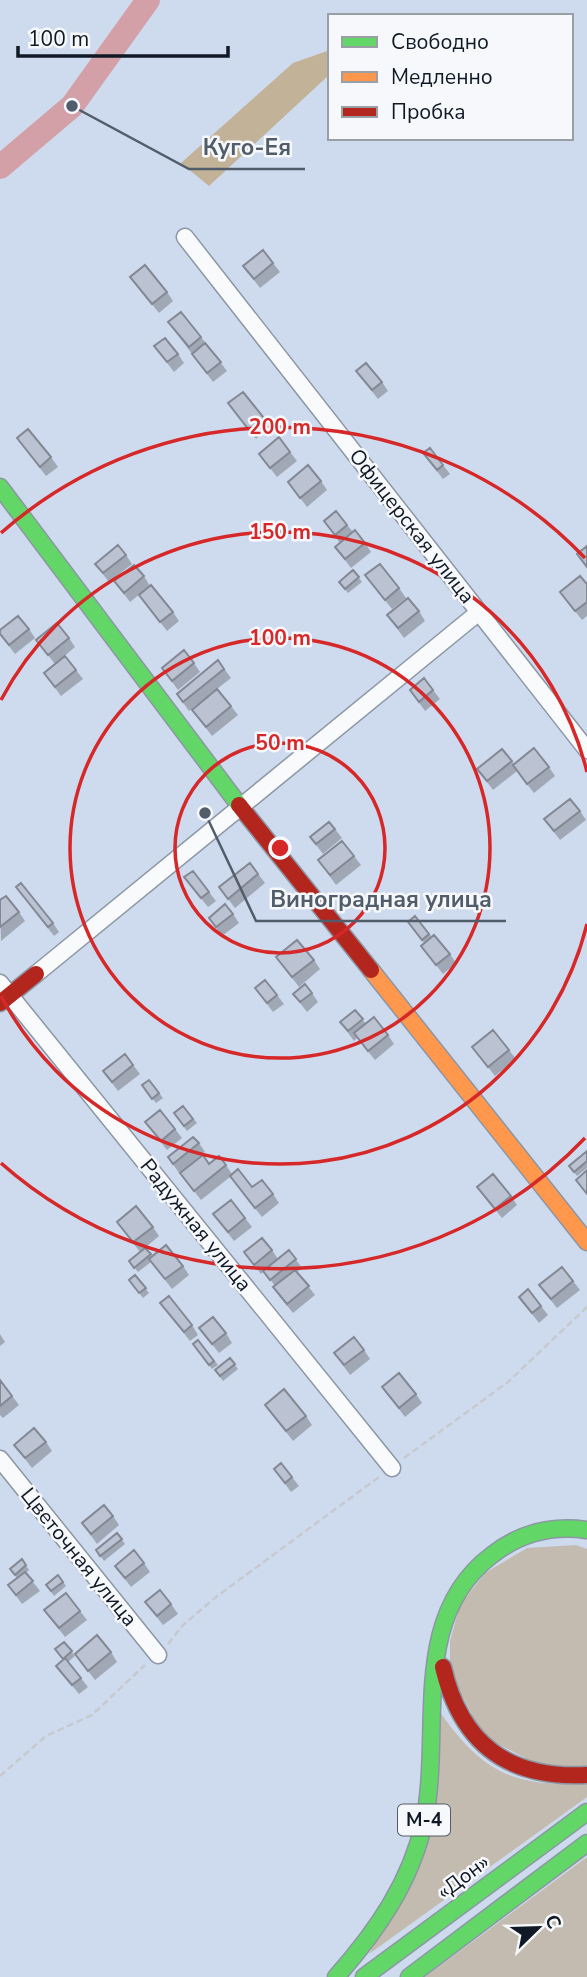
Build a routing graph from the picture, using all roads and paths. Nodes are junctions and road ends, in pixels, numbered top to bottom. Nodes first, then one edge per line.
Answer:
1 (185, 237) dead end
2 (0, 487) edge
3 (479, 612) junction
4 (587, 750) edge
5 (241, 807) junction
6 (36, 974) joint
7 (3, 994) edge
8 (587, 1242) edge
9 (587, 1307) edge
10 (0, 1459) edge
11 (392, 1468) junction
12 (587, 1530) edge
13 (439, 1640) junction
14 (158, 1655) junction
15 (587, 1775) edge
16 (0, 1776) edge
17 (587, 1812) edge
18 (587, 1843) edge
19 (337, 1977) edge
20 (364, 1977) edge
21 (409, 1977) edge

1 - 3 street, Офицерская улица
2 - 5 main road
3 - 4 street, Офицерская улица
3 - 5 street
5 - 6 street
5 - 8 main road
6 - 7 main road
7 - 11 street, Радужная улица
9 - 11 path
10 - 14 street, Цветочная улица
11 - 14 path
12 - 13 main road, М-4
13 - 15 main road, М-4
13 - 19 main road, М-4
14 - 16 path
17 - 20 main road, «Дон»
18 - 21 main road

